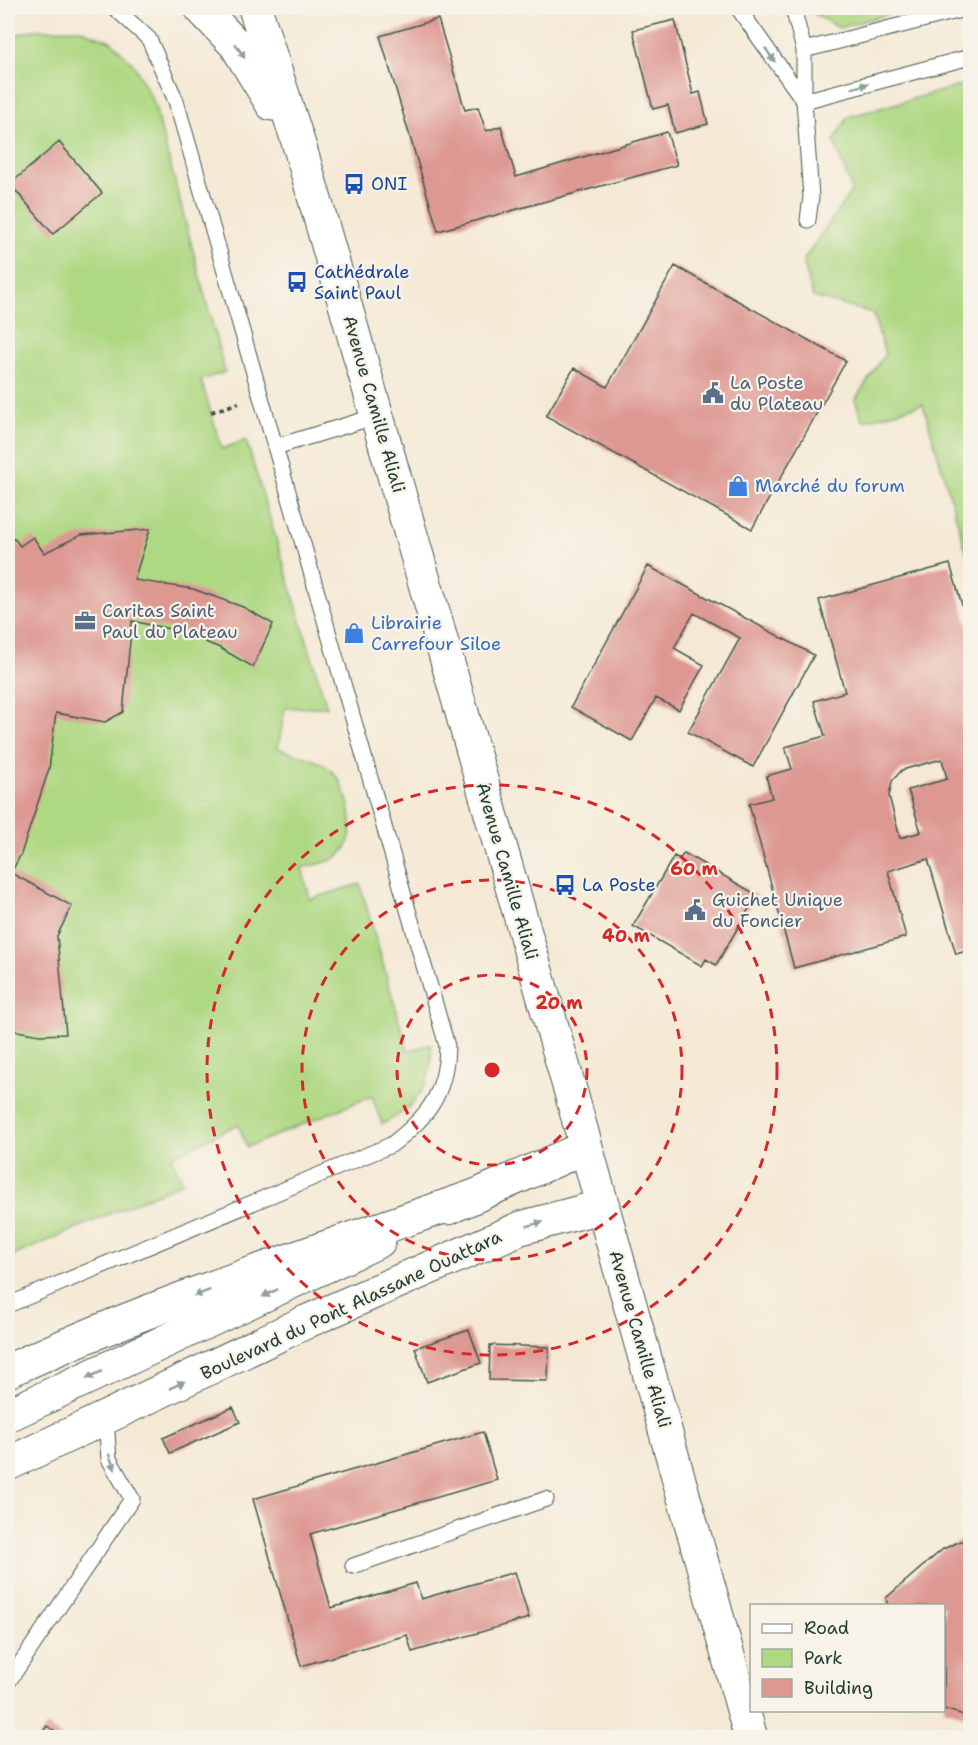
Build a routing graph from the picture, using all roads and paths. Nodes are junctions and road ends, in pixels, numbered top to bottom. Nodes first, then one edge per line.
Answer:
1 (115, 8) edge
2 (201, 8) edge
3 (255, 8) edge
4 (738, 8) edge
5 (793, 8) edge
6 (936, 8) edge
7 (969, 8) edge
8 (925, 20) junction
9 (804, 50) junction
10 (970, 57) edge
11 (804, 101) junction
12 (302, 151) junction
13 (808, 220) dead end
14 (377, 416) junction
15 (276, 447) junction
16 (586, 1147) junction
17 (475, 1196) junction
18 (603, 1206) junction
19 (8, 1305) edge
20 (8, 1371) edge
21 (8, 1415) edge
22 (106, 1420) junction
23 (8, 1464) edge
24 (8, 1480) edge
25 (546, 1498) dead end
26 (353, 1566) dead end
27 (8, 1682) edge
28 (751, 1737) edge

1 - 15 lane
2 -> 12 main road
3 - 12 main road, Avenue Camille Aliali
4 -> 11 lane
5 - 9 lane
6 - 8 lane
7 - 8 lane
8 - 9 lane
9 - 11 lane
11 -> 10 lane
11 - 13 lane
12 - 14 main road, Avenue Camille Aliali
14 - 15 lane
14 - 16 main road, Avenue Camille Aliali
15 - 19 lane
16 - 17 main road
16 - 18 main road, Avenue Camille Aliali
17 -> 20 main road
17 -> 21 main road
22 -> 18 main road, Boulevard du Pont Alassane Ouattara
18 - 28 main road, Avenue Camille Aliali
22 - 23 main road
22 - 24 main road
22 -> 27 lane
25 - 26 lane

